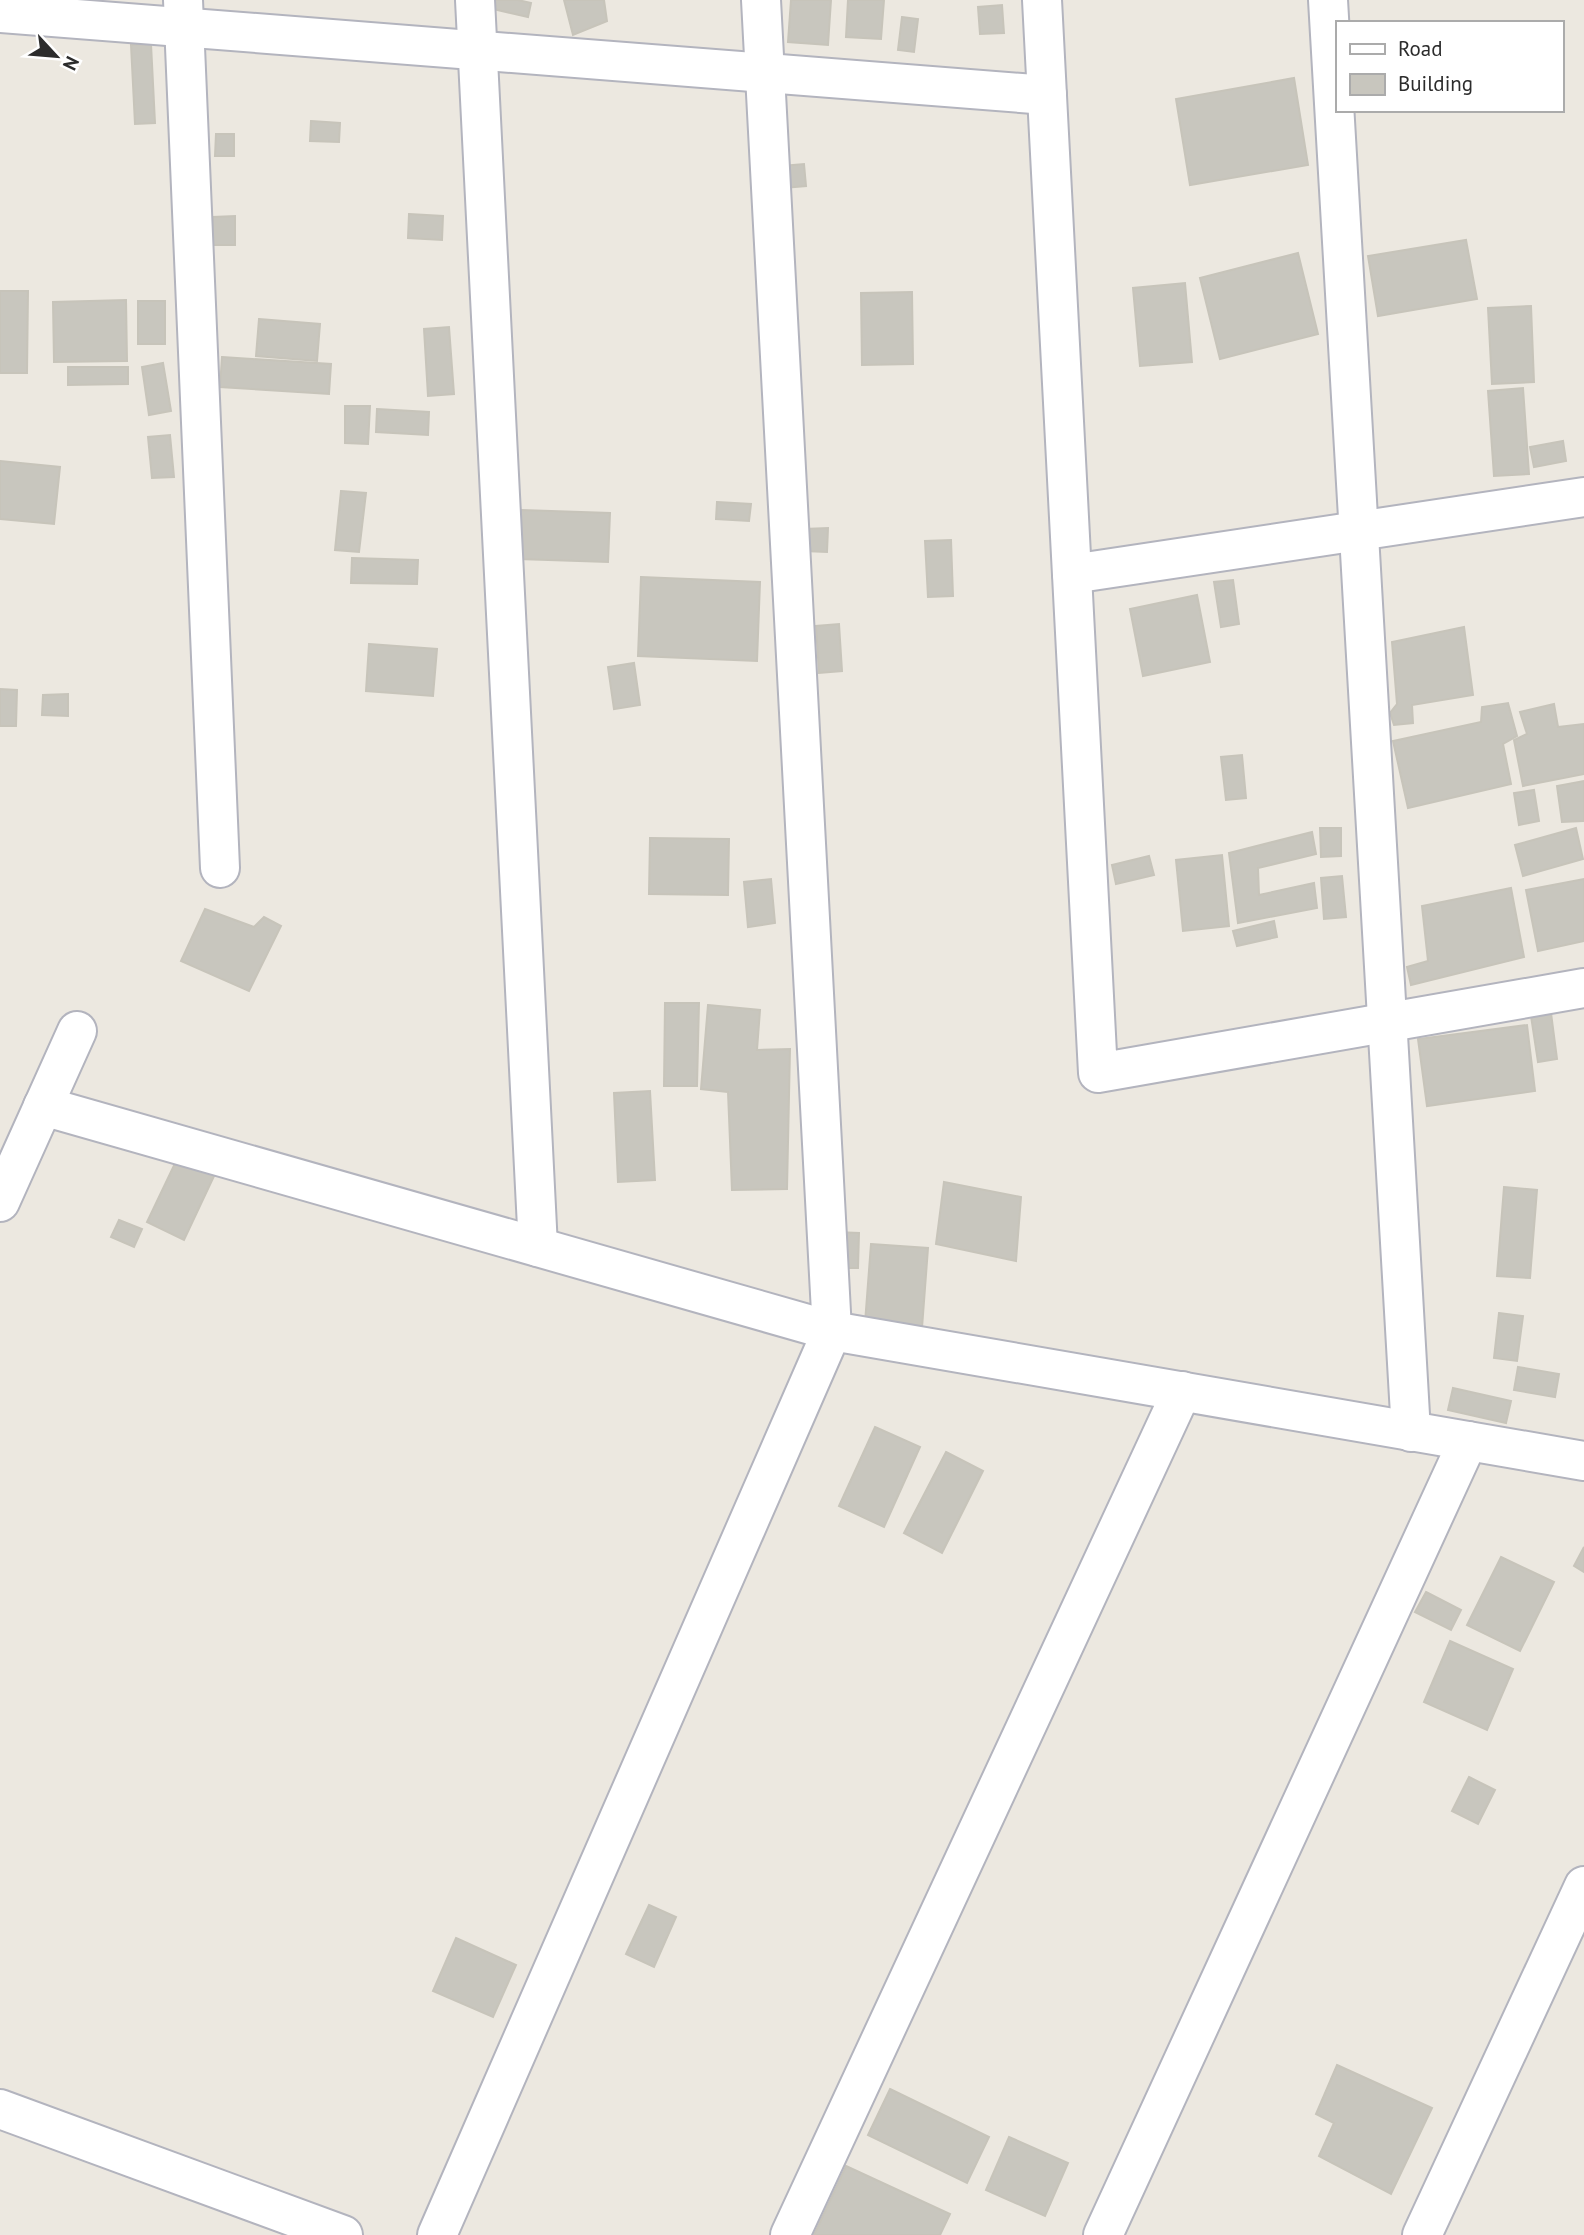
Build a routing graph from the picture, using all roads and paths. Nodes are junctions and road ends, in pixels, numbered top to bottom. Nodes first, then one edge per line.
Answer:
1 (475, 0) edge
2 (761, 0) edge
3 (1042, 0) edge
4 (1328, 0) edge
5 (0, 13) edge
6 (183, 14) edge
7 (478, 51) junction
8 (764, 72) junction
9 (1047, 95) junction
10 (1584, 497) edge
11 (1359, 530) junction
12 (1072, 574) junction
13 (220, 868) dead end
14 (1584, 988) edge
15 (1387, 1023) junction
16 (77, 1031) dead end
17 (43, 1106) junction
18 (0, 1202) edge
19 (538, 1247) junction
20 (832, 1331) junction
21 (1182, 1391) junction
22 (1411, 1432) junction
23 (1468, 1441) junction
24 (1584, 1461) edge
25 (1584, 1886) edge
26 (0, 2109) edge
27 (342, 2235) edge
28 (437, 2235) edge
29 (790, 2235) edge
30 (1103, 2235) edge
31 (1422, 2235) edge

1 - 7 street
2 - 8 street
3 - 9 street
4 - 11 street
5 - 6 street
6 - 7 street
6 - 13 street
7 - 8 street
7 - 19 street
8 - 9 street
8 - 20 street
9 - 12 street
10 - 11 street
11 - 12 street
11 - 15 street
12 - 15 street
14 - 15 street
15 - 22 street
16 - 17 street
17 - 18 street
17 - 19 street
19 - 20 street
20 - 21 street
20 - 28 street
21 - 22 street
21 - 29 street
22 - 23 street
23 - 24 street
23 - 30 street
25 - 31 street
26 - 27 street

